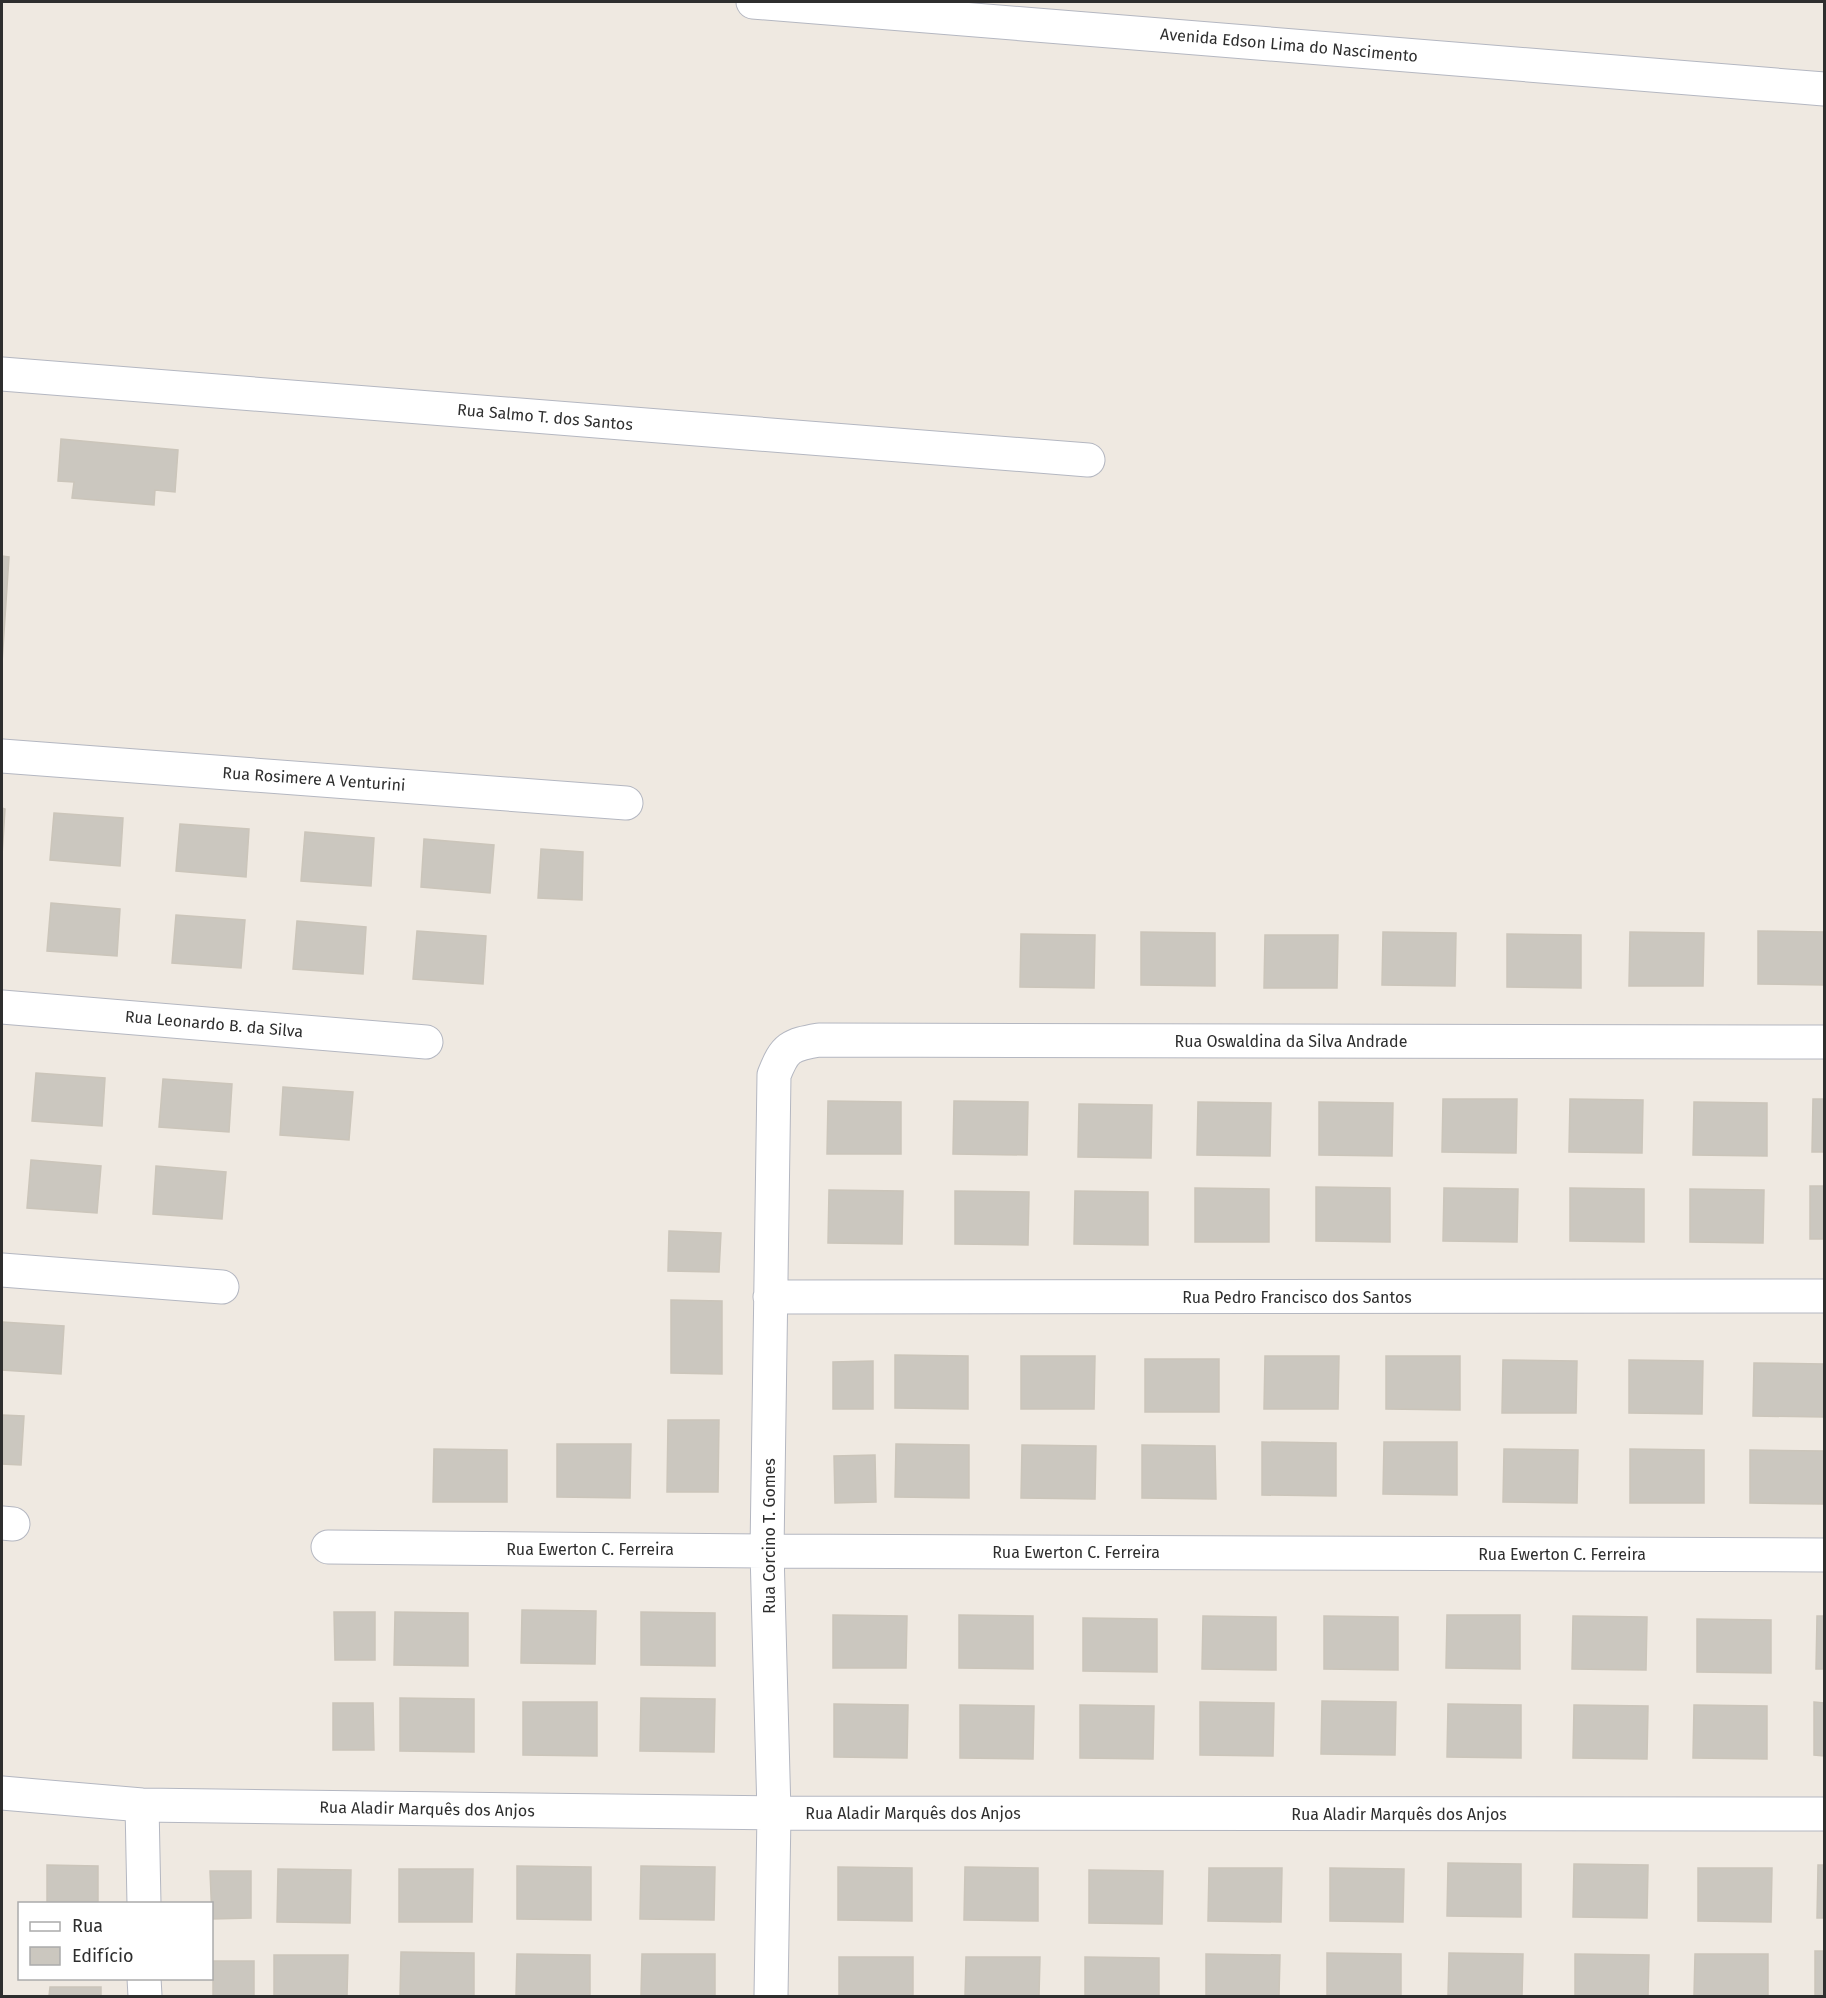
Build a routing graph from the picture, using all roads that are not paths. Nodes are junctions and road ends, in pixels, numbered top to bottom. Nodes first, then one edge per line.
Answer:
1 (753, 2) edge
2 (1824, 89) edge
3 (2, 374) edge
4 (1088, 460) dead end
5 (2, 756) edge
6 (626, 802) dead end
7 (2, 1006) edge
8 (426, 1042) dead end
9 (1824, 1042) edge
10 (774, 1075) joint
11 (2, 1270) edge
12 (222, 1287) dead end
13 (1824, 1296) edge
14 (770, 1298) junction
15 (328, 1547) dead end
16 (767, 1551) junction
17 (1824, 1555) edge
18 (2, 1793) edge
19 (142, 1805) junction
20 (774, 1813) junction
21 (1824, 1814) edge
22 (144, 1902) edge
23 (144, 1980) edge
24 (145, 1996) edge
25 (771, 1996) edge

1 - 2 street, Avenida Edson Lima do Nascimento
3 - 4 street, Rua Salmo T. dos Santos
5 - 6 street, Rua Rosimere A Venturini
7 - 8 street, Rua Leonardo B. da Silva
9 - 10 street, Rua Oswaldina da Silva Andrade
10 - 14 street, Rua Corcino T. Gomes
11 - 12 street
13 - 14 street, Rua Pedro Francisco dos Santos
14 - 16 street, Rua Corcino T. Gomes
15 - 16 street, Rua Ewerton C. Ferreira
16 - 17 street, Rua Ewerton C. Ferreira
16 - 20 street, Rua Corcino T. Gomes
18 - 19 street, Rua Aladir Marquês dos Anjos
19 - 20 street, Rua Aladir Marquês dos Anjos
19 - 22 street
20 - 21 street, Rua Aladir Marquês dos Anjos
20 - 25 street, Rua Corcino T. Gomes
23 - 24 street

